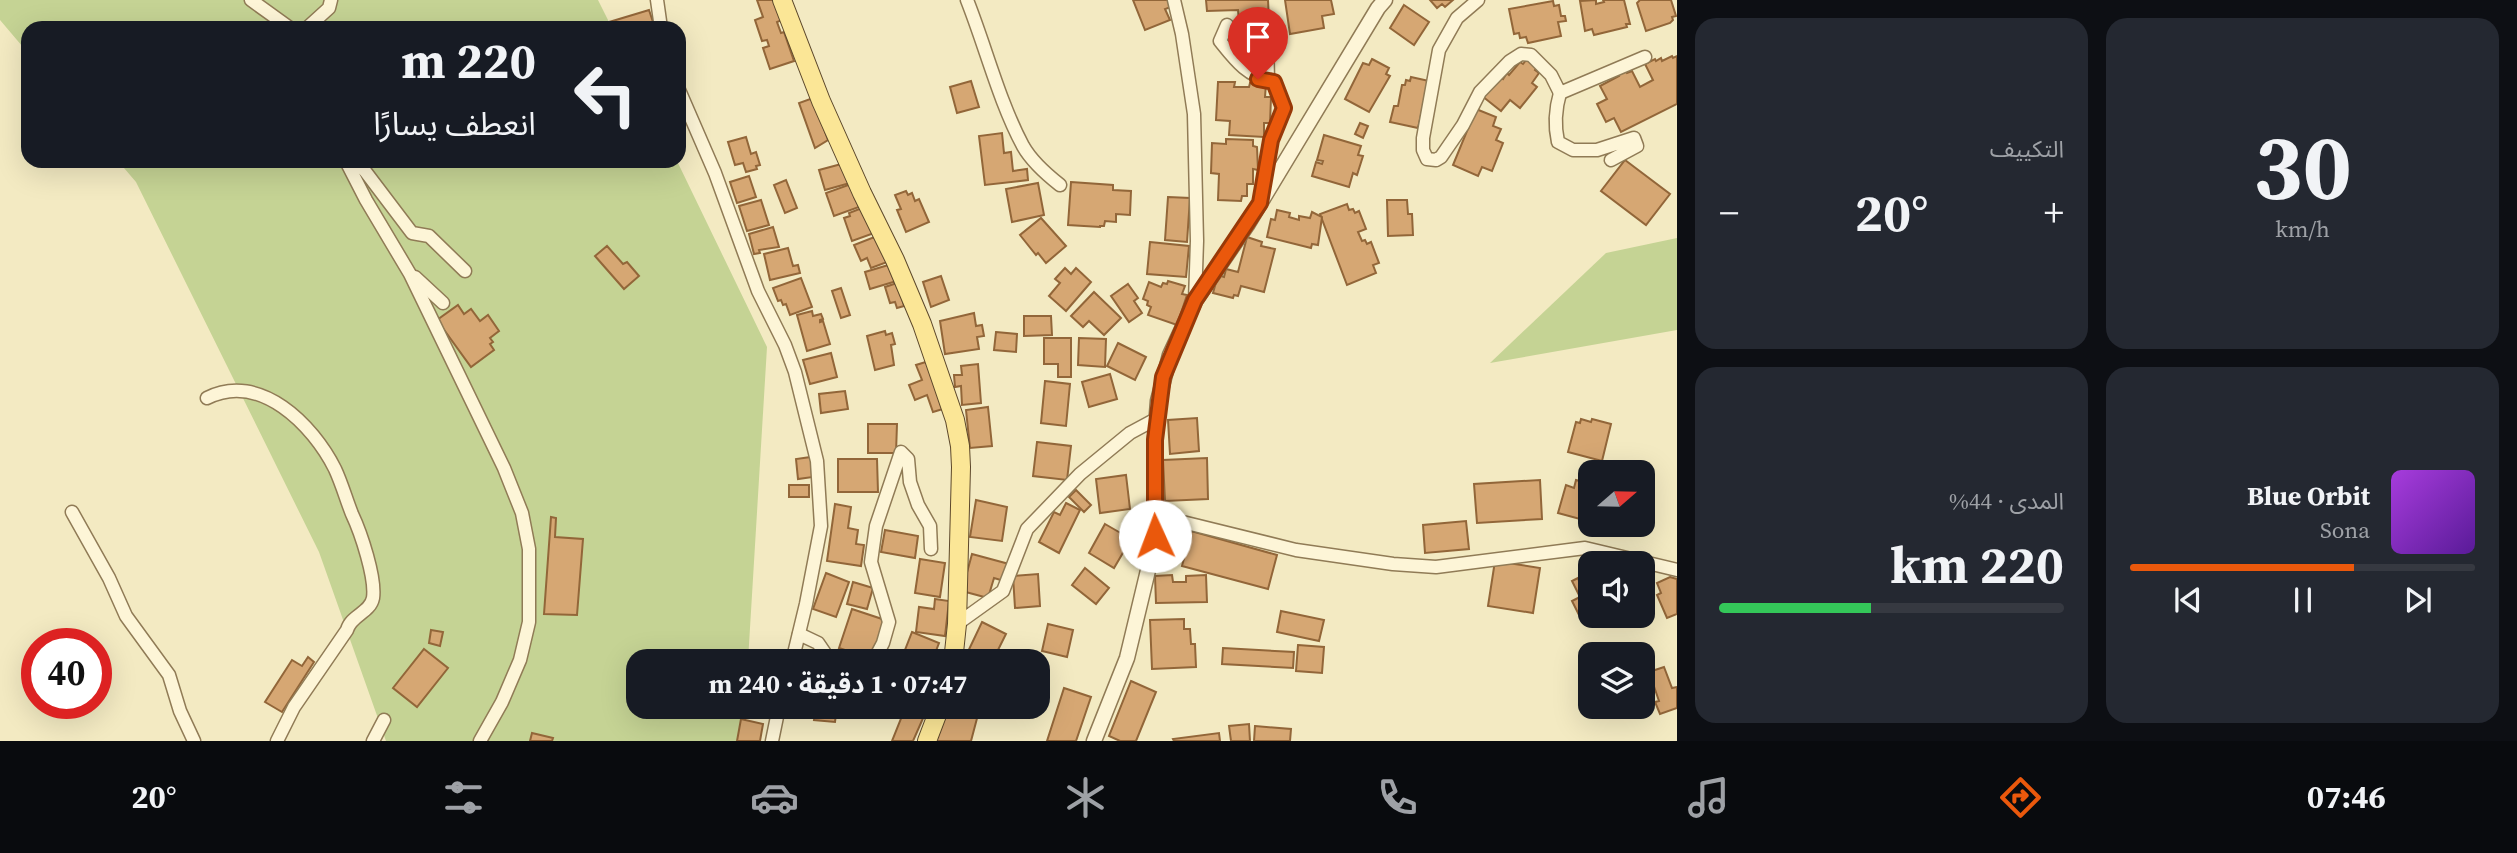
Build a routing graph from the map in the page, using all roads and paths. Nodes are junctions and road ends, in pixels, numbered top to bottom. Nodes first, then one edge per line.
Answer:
1 (251, 0) edge
2 (331, 0) edge
3 (657, 0) edge
4 (782, 0) edge
5 (967, 0) edge
6 (1174, 0) edge
7 (1385, 0) edge
8 (1478, 0) edge
9 (280, 21) edge
10 (315, 21) edge
11 (660, 21) edge
12 (1227, 24) dead end
13 (1267, 40) dead end
14 (1645, 57) dead end
15 (1268, 80) junction
16 (1560, 93) junction
17 (686, 106) edge
18 (1611, 160) dead end
19 (350, 168) edge
20 (361, 168) edge
21 (1060, 185) dead end
22 (1260, 203) junction
23 (407, 269) junction
24 (465, 271) dead end
25 (1195, 300) junction
26 (443, 303) dead end
27 (207, 398) dead end
28 (1156, 419) junction
29 (72, 512) dead end
30 (1154, 514) junction
31 (931, 549) dead end
32 (1677, 570) edge
33 (957, 624) junction
34 (800, 634) junction
35 (796, 649) edge
36 (822, 649) edge
37 (880, 649) edge
38 (954, 649) edge
39 (777, 719) edge
40 (935, 719) edge
41 (384, 720) dead end
42 (194, 741) edge
43 (277, 741) edge
44 (373, 741) edge
45 (480, 741) edge
46 (772, 741) edge
47 (927, 741) edge
48 (1094, 741) edge

1 - 9 street
2 - 10 street
3 - 11 street
4 - 33 main road
5 - 21 street
6 - 25 street
7 - 22 street
8 - 16 street
12 - 15 street
13 - 15 street
14 - 16 street
15 - 22 street
16 - 18 street
17 - 34 street
19 - 23 street
20 - 24 street
22 - 25 street
23 - 26 street
23 - 45 street
25 - 28 street
27 - 43 street
28 - 30 street
28 - 33 street
29 - 42 street
30 - 32 street
30 - 48 street
31 - 37 street
33 - 38 main road
34 - 35 street
34 - 36 street
39 - 46 street
40 - 47 main road
41 - 44 street

